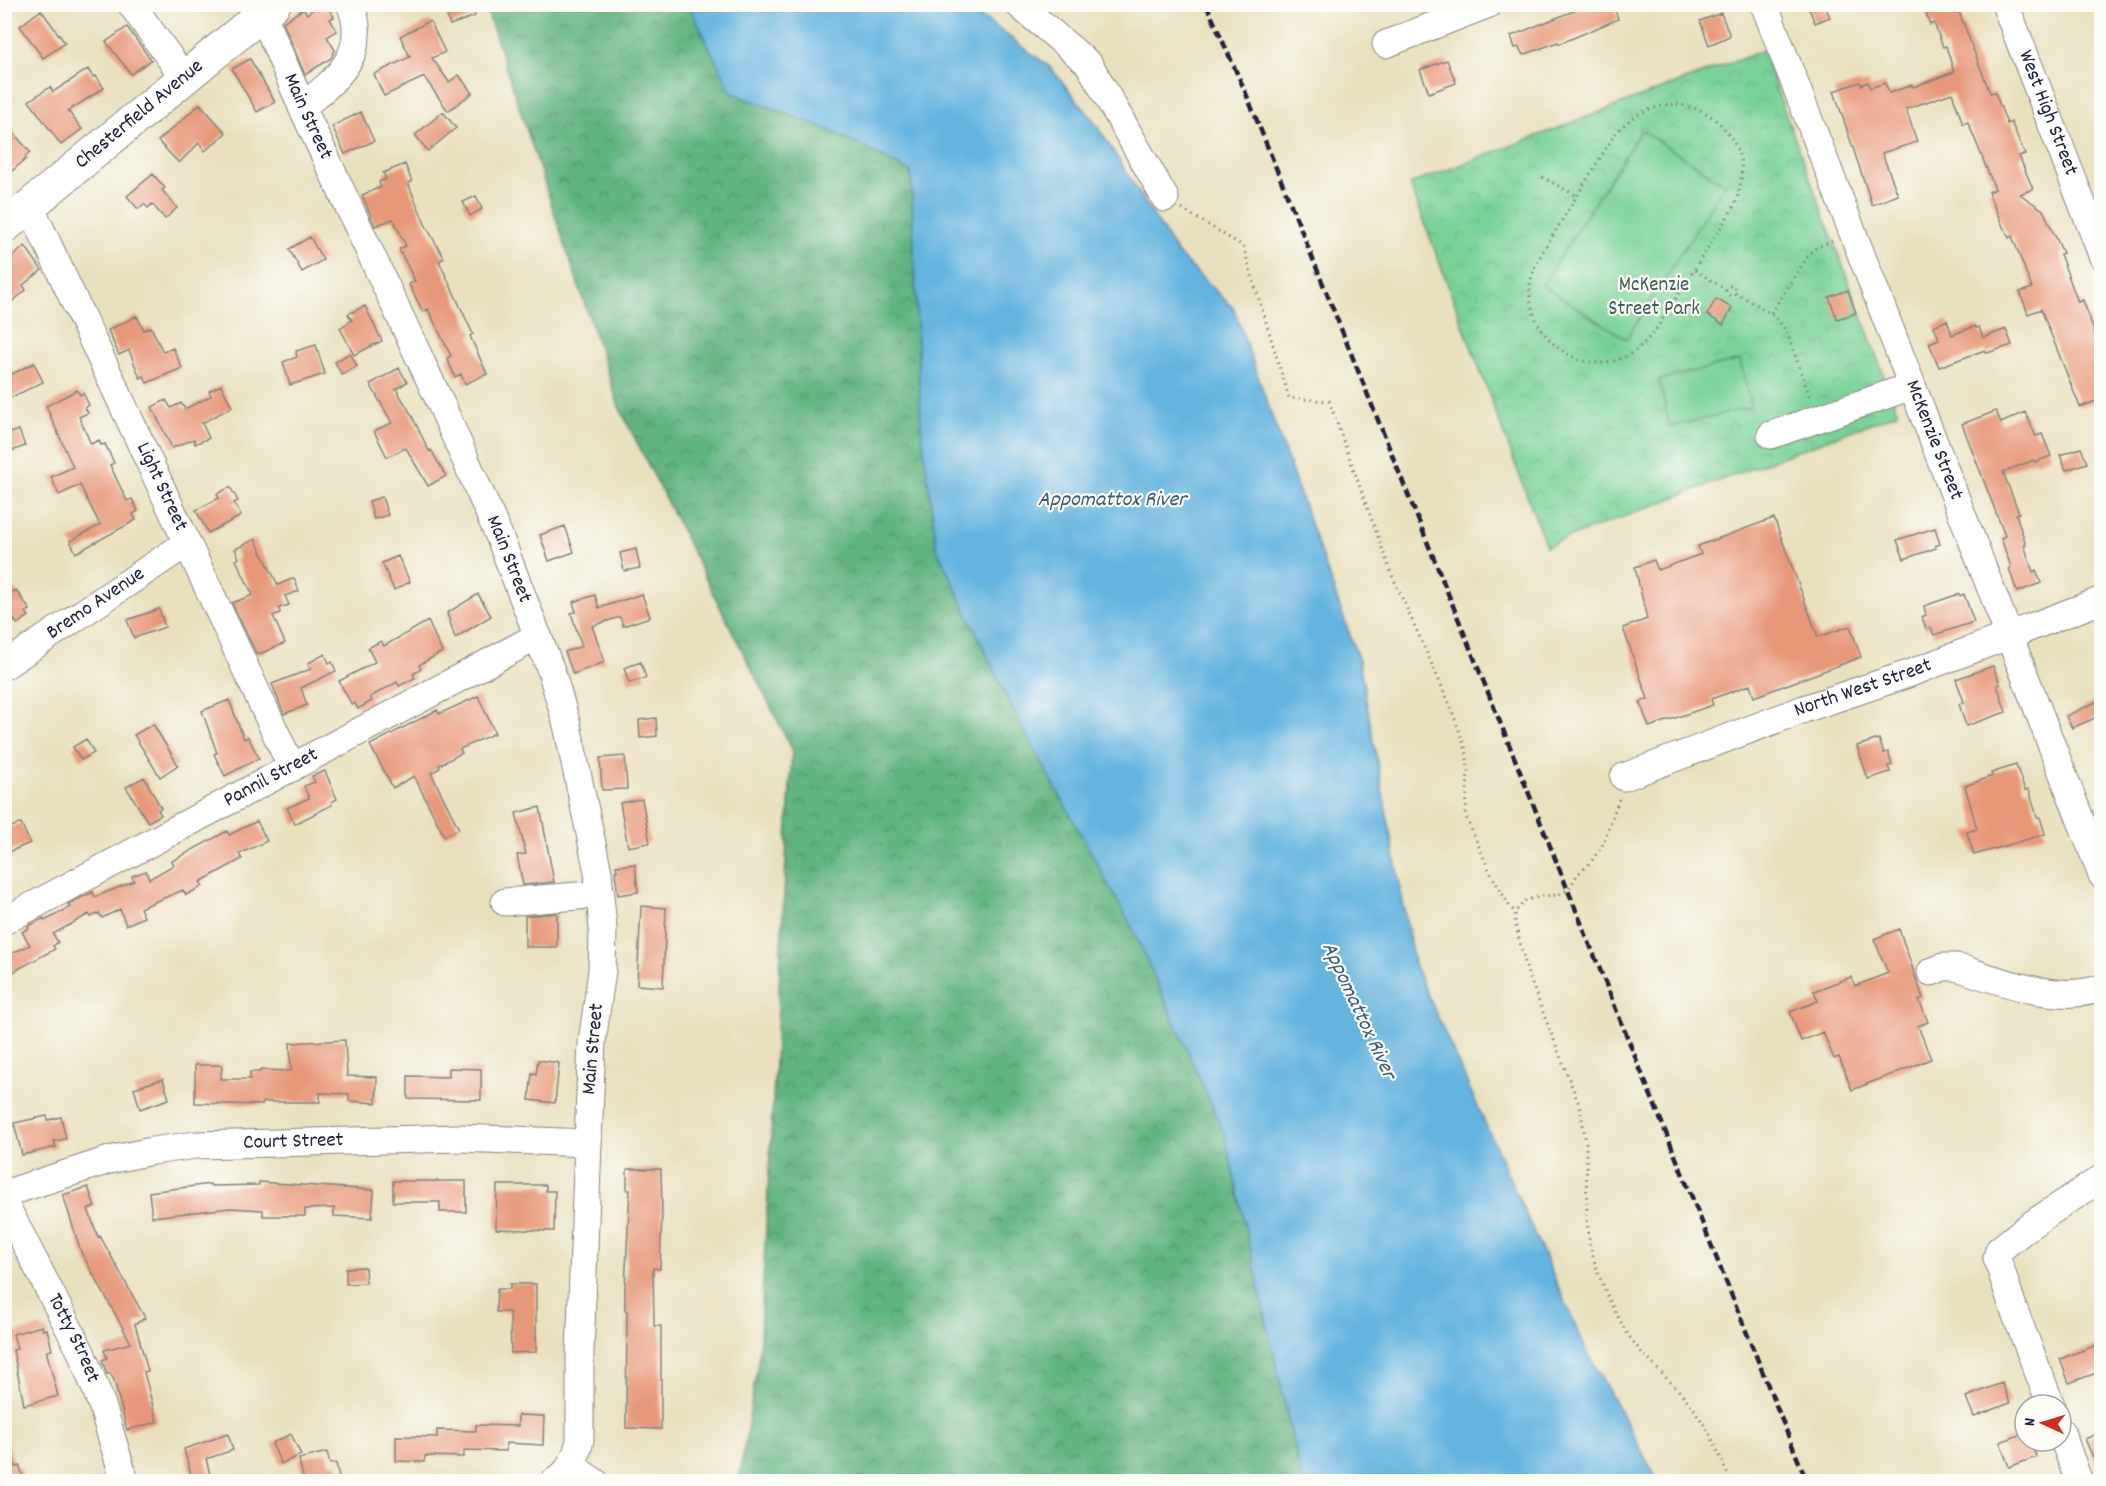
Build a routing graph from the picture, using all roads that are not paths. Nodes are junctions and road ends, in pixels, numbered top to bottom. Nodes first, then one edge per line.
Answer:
1 (131, 4) edge
2 (350, 4) edge
3 (1018, 4) edge
4 (1764, 4) edge
5 (2006, 4) edge
6 (1472, 8) edge
7 (269, 10) edge
8 (1386, 44) dead end
9 (185, 79) junction
10 (302, 107) junction
11 (1165, 198) road end
12 (30, 206) junction
13 (4, 227) edge
14 (2102, 255) edge
15 (1912, 386) junction
16 (1771, 435) dead end
17 (187, 543) junction
18 (2102, 600) edge
19 (2008, 635) junction
20 (538, 636) junction
21 (4, 666) edge
22 (292, 768) junction
23 (1624, 777) road end
24 (2102, 875) edge
25 (601, 894) junction
26 (505, 902) dead end
27 (4, 921) edge
28 (1931, 972) dead end
29 (2102, 988) edge
30 (588, 1143) junction
31 (2102, 1178) edge
32 (4, 1194) edge
33 (4, 1202) edge
34 (2047, 1393) edge
35 (2069, 1453) edge
36 (563, 1474) edge
37 (125, 1482) edge
38 (595, 1482) edge
39 (2079, 1482) edge

1 - 9 street
2 - 10 street
3 - 11 street
4 - 15 street, McKenzie Street
5 - 14 street, West High Street
6 - 8 street
7 - 9 main road, Chesterfield Avenue
7 - 10 street, Main Street
9 - 12 main road, Chesterfield Avenue
10 - 20 street, Main Street
12 - 13 main road, Chesterfield Avenue
12 - 17 street, Light Street
15 - 16 street
15 - 19 street, McKenzie Street
17 - 21 street, Bremo Avenue
17 - 22 street, Light Street
18 - 19 street, North West Street
19 - 23 street, North West Street
19 - 24 street, McKenzie Street
20 - 22 street, Pannil Street
20 - 25 street, Main Street
22 - 27 street, Pannil Street
25 - 26 street
25 - 30 street, Main Street
28 - 29 street
30 - 32 street, Court Street
30 - 36 street, Main Street
31 - 34 street
33 - 37 street, Totty Street
35 - 39 street
36 - 38 street

